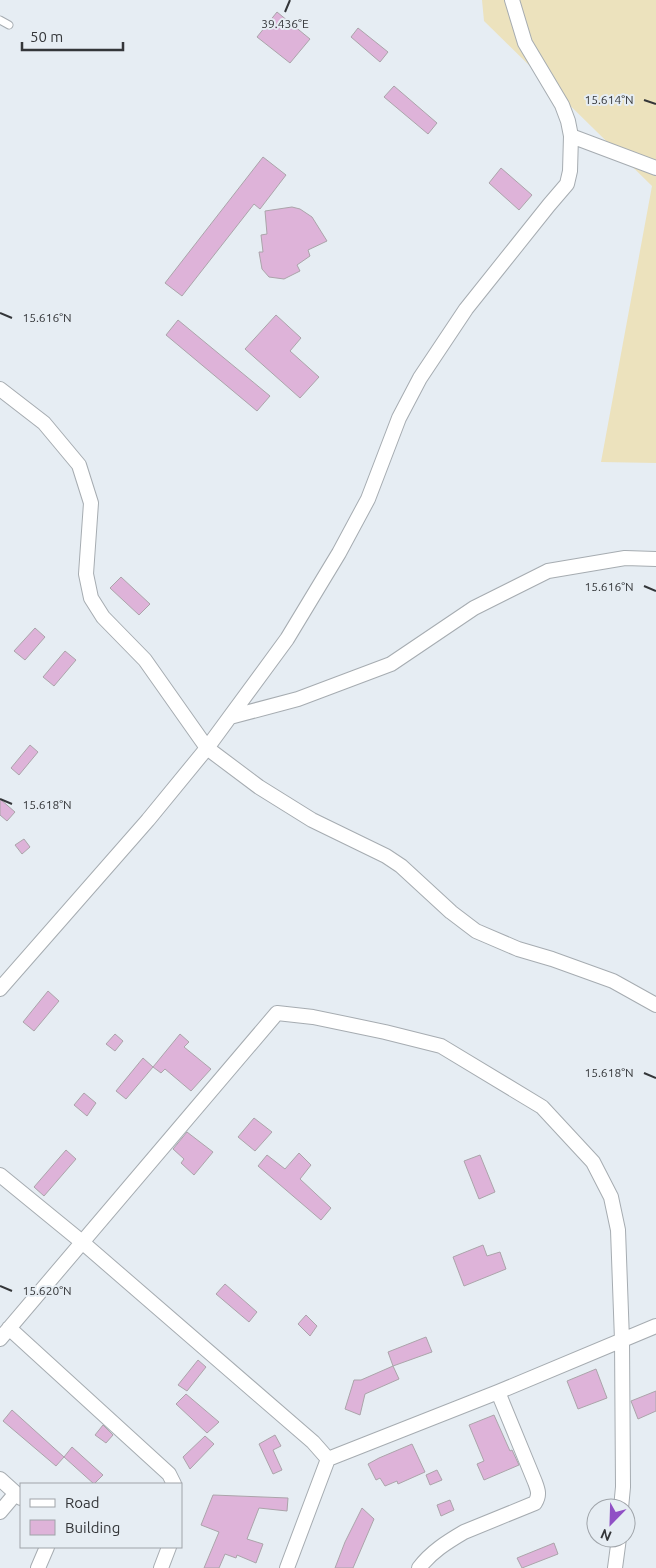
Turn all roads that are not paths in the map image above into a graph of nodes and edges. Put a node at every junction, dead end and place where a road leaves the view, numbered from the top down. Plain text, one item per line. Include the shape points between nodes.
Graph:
1 (512, 0) edge
2 (0, 20) edge
3 (9, 25) dead end
4 (571, 136) junction
5 (656, 168) edge
6 (0, 389) edge
7 (656, 559) edge
8 (230, 717) junction
9 (207, 748) junction
10 (3, 980) edge
11 (656, 1005) edge
12 (0, 1175) edge
13 (82, 1242) junction
14 (656, 1326) edge
15 (4, 1334) edge
16 (622, 1340) junction
17 (498, 1392) junction
18 (328, 1459) junction
19 (0, 1479) edge
20 (174, 1483) edge
21 (19, 1496) edge
22 (622, 1498) edge
23 (0, 1512) edge
24 (47, 1548) edge
25 (169, 1548) edge
26 (618, 1548) edge
27 (38, 1568) edge
28 (161, 1568) edge
29 (288, 1568) edge
30 (419, 1568) edge
31 (615, 1568) edge

1 - 4 street via 525,42 562,105
2 - 3 lane
4 - 5 street
4 - 8 street via 567,184 466,310 420,378 399,418 368,499 339,553 287,639
6 - 9 street via 44,424 79,465 91,503 86,574 91,598 103,617 145,660
7 - 8 street via 625,558 548,571 474,608 391,664 298,699
8 - 9 street
9 - 10 street via 148,820
9 - 11 street via 312,820 401,866 450,912 476,931 613,981
12 - 13 street
13 - 15 street
13 - 16 street via 277,1013 314,1017 441,1046 542,1106 594,1162 610,1197 618,1230
13 - 18 street via 314,1442
14 - 16 street
15 - 20 street via 169,1474
16 - 17 street
16 - 22 street
17 - 18 street
17 - 30 street via 539,1492 538,1498 535,1503 459,1535 436,1549
18 - 29 street
19 - 21 street
21 - 23 street
24 - 27 street
25 - 28 street
26 - 31 street

